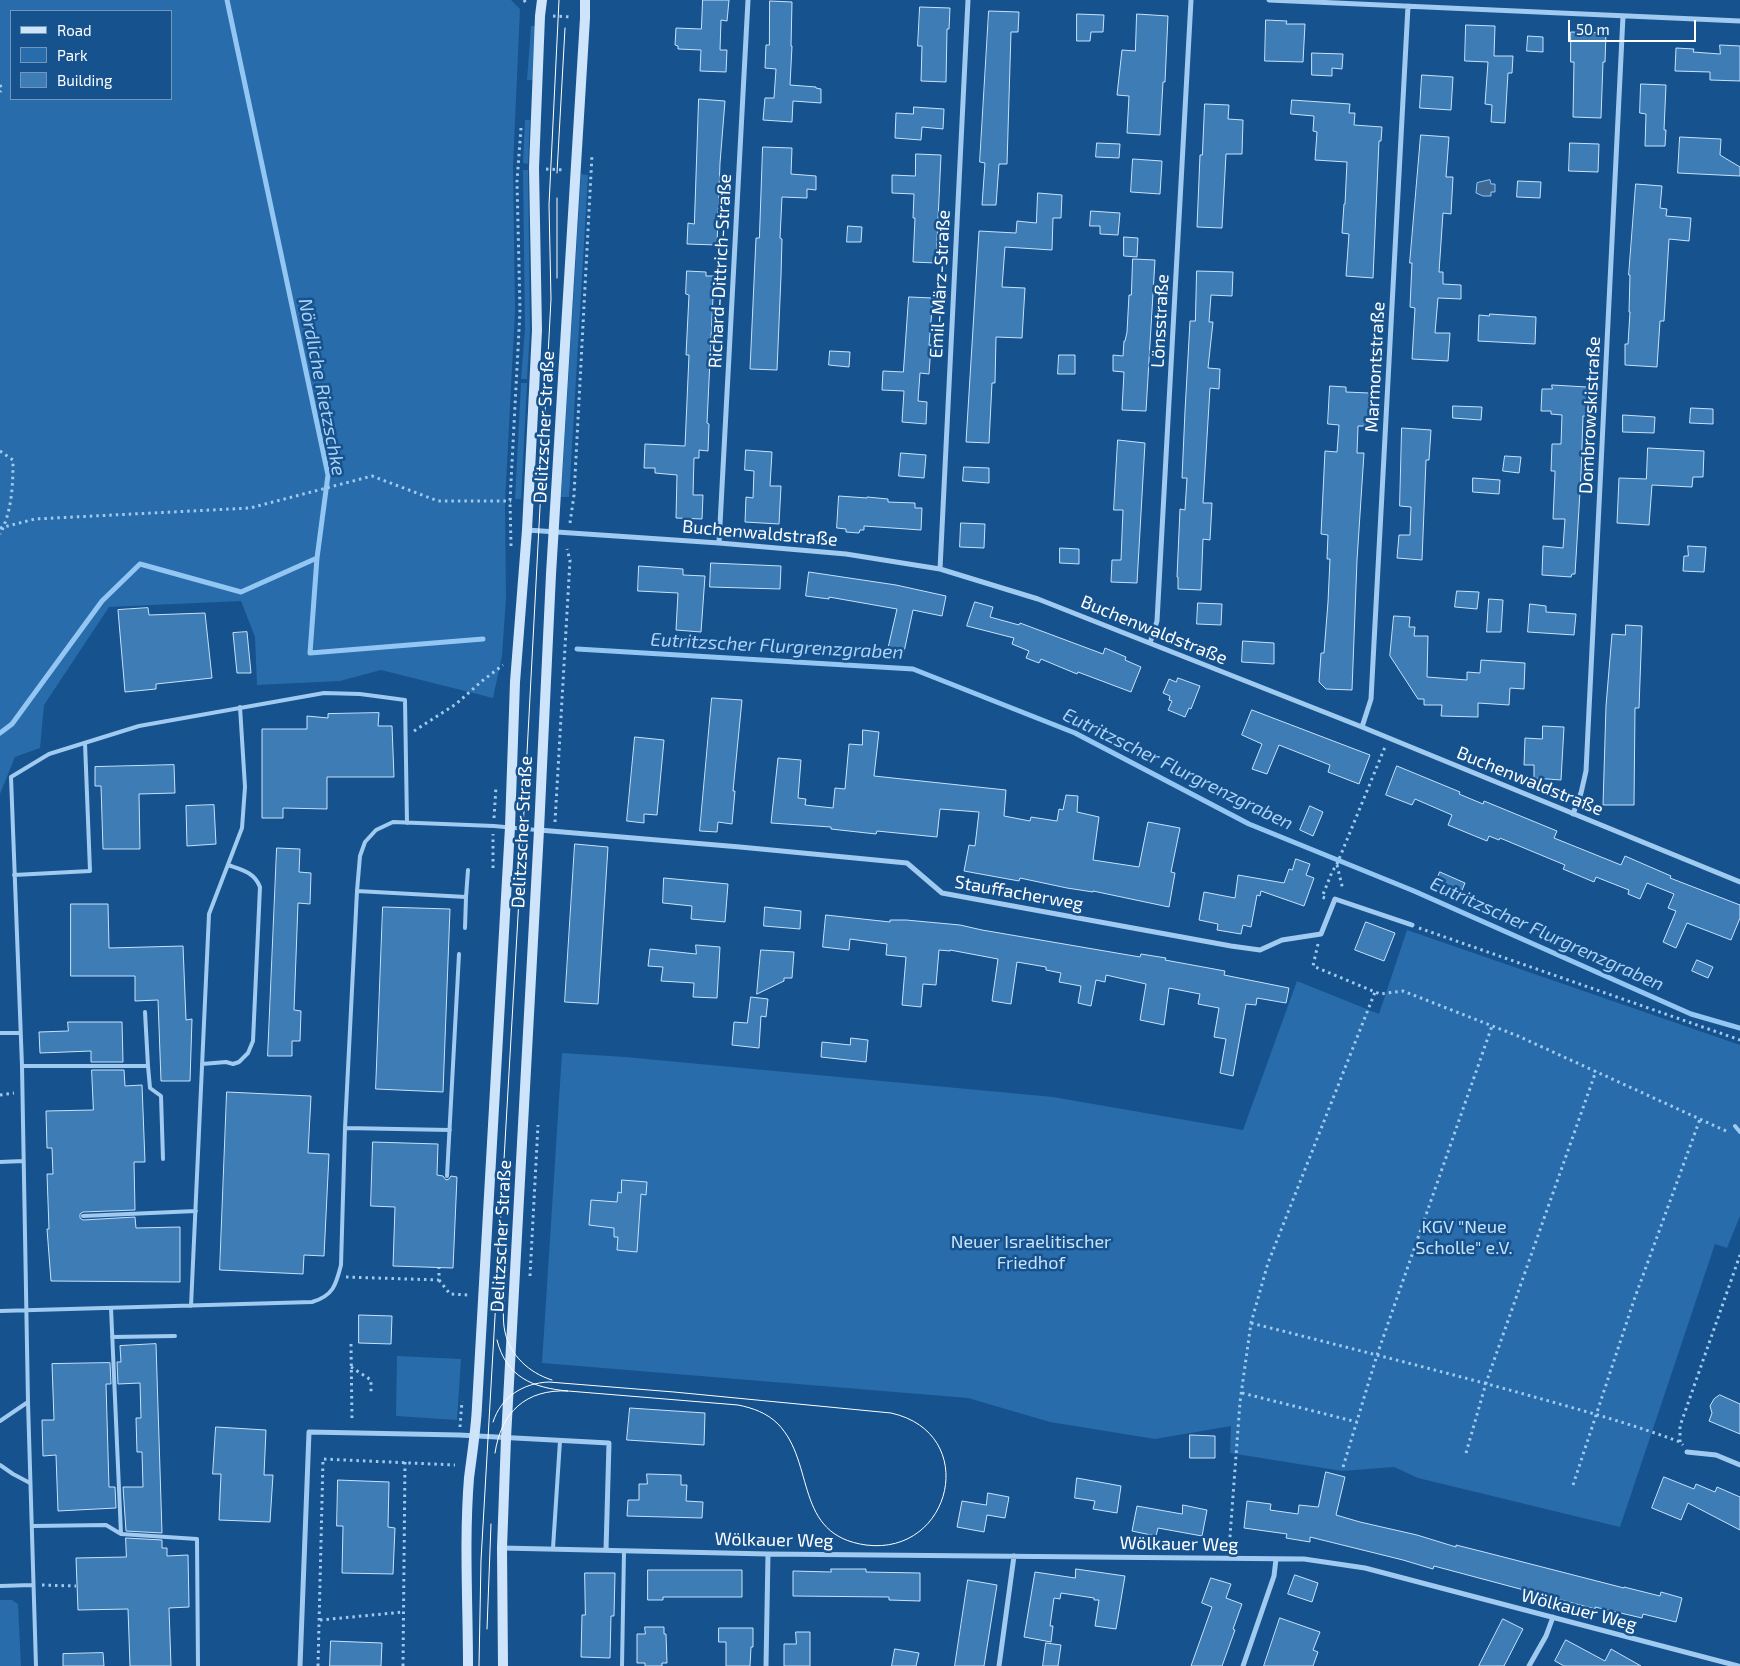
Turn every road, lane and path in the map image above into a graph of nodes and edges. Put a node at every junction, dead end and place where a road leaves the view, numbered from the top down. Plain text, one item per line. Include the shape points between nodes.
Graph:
1 (542, 0) edge
2 (585, 0) edge
3 (748, 0) edge
4 (968, 0) edge
5 (1191, 0) edge
6 (1269, 0) edge
7 (526, 1) edge
8 (1408, 6) junction
9 (540, 16) junction
10 (1623, 16) junction
11 (585, 18) junction
12 (1740, 21) edge
13 (0, 85) edge
14 (0, 92) edge
15 (521, 124) dead end
16 (518, 167) junction
17 (534, 168) junction
18 (576, 171) junction
19 (591, 172) dead end
20 (0, 450) edge
21 (510, 501) junction
22 (2, 528) edge
23 (527, 530) junction
24 (554, 532) junction
25 (0, 534) edge
26 (719, 542) junction
27 (511, 553) dead end
28 (940, 569) junction
29 (1150, 642) junction
30 (507, 670) dead end
31 (240, 707) junction
32 (1362, 727) junction
33 (405, 737) junction
34 (1389, 738) junction
35 (85, 743) junction
36 (497, 778) dead end
37 (1573, 814) junction
38 (407, 823) junction
39 (494, 826) junction
40 (510, 827) junction
41 (539, 830) junction
42 (1337, 864) junction
43 (228, 865) junction
44 (468, 870) dead end
45 (493, 874) dead end
46 (14, 876) junction
47 (1740, 882) edge
48 (358, 891) junction
49 (466, 897) junction
50 (1322, 897) dead end
51 (1345, 902) junction
52 (1412, 926) joint
53 (464, 928) dead end
54 (1321, 934) junction
55 (460, 954) dead end
56 (1375, 992) junction
57 (145, 1012) dead end
58 (1492, 1026) junction
59 (0, 1033) edge
60 (20, 1033) junction
61 (1740, 1040) edge
62 (202, 1064) junction
63 (22, 1066) junction
64 (148, 1066) junction
65 (1596, 1071) junction
66 (1700, 1119) junction
67 (1735, 1126) dead end
68 (345, 1128) junction
69 (450, 1130) junction
70 (1740, 1132) edge
71 (1732, 1134) dead end
72 (163, 1159) dead end
73 (23, 1161) junction
74 (0, 1162) edge
75 (447, 1176) dead end
76 (196, 1211) junction
77 (83, 1216) dead end
78 (1740, 1255) edge
79 (440, 1268) dead end
80 (338, 1277) junction
81 (439, 1280) junction
82 (470, 1287) dead end
83 (469, 1295) junction
84 (469, 1302) dead end
85 (191, 1306) junction
86 (111, 1308) junction
87 (26, 1310) junction
88 (0, 1311) edge
89 (1251, 1322) junction
90 (175, 1336) dead end
91 (112, 1337) junction
92 (350, 1344) dead end
93 (1377, 1355) junction
94 (351, 1367) junction
95 (1486, 1383) junction
96 (371, 1393) dead end
97 (463, 1394) dead end
98 (1242, 1394) junction
99 (28, 1402) junction
100 (1596, 1414) junction
101 (0, 1421) edge
102 (1357, 1422) junction
103 (352, 1433) junction
104 (459, 1435) junction
105 (475, 1436) junction
106 (506, 1438) junction
107 (560, 1441) junction
108 (1680, 1442) junction
109 (1687, 1452) joint
110 (1466, 1453) dead end
111 (457, 1460) dead end
112 (405, 1462) junction
113 (0, 1465) edge
114 (1740, 1465) edge
115 (1343, 1467) dead end
116 (30, 1484) junction
117 (1573, 1485) dead end
118 (32, 1526) junction
119 (121, 1534) junction
120 (502, 1548) junction
121 (553, 1548) junction
122 (606, 1550) junction
123 (624, 1551) junction
124 (768, 1554) junction
125 (1014, 1556) junction
126 (1228, 1558) junction
127 (1276, 1559) junction
128 (32, 1585) junction
129 (0, 1586) edge
130 (76, 1586) dead end
131 (404, 1612) junction
132 (1553, 1617) junction
133 (320, 1620) junction
134 (36, 1666) edge
135 (198, 1666) edge
136 (300, 1666) edge
137 (318, 1666) edge
138 (403, 1666) edge
139 (468, 1666) edge
140 (503, 1666) edge
141 (622, 1666) edge
142 (766, 1666) edge
143 (999, 1666) edge
144 (1243, 1666) edge
145 (1529, 1666) edge
146 (1738, 1666) edge

1 - 9 main road, Delitzscher Straße
2 - 11 main road, Delitzscher Straße
3 - 26 street, Richard-Dittrich-Straße
4 - 28 street, Emil-März-Straße
5 - 29 street, Lönsstraße via 1157,621
6 - 8 street
7 - 9 path via 528,15
8 - 10 street
8 - 32 street, Marmontstraße via 1371,699
9 - 11 path
9 - 17 main road, Delitzscher Straße
10 - 12 street
10 - 37 street, Dombrowskistraße via 1586,771
11 - 18 main road, Delitzscher Straße
13 - 14 path
15 - 16 path
16 - 17 path
16 - 21 path via 520,311
17 - 18 path
17 - 23 main road, Delitzscher Straße via 537,330
18 - 19 path
18 - 24 main road, Delitzscher Straße
20 - 22 path via 13,460 12,494
21 - 22 path via 438,501 372,476 250,508 34,519
21 - 27 path
22 - 25 path
23 - 24 street, Buchenwaldstraße
23 - 40 main road, Delitzscher Straße via 515,682
24 - 26 street, Buchenwaldstraße
24 - 41 main road, Delitzscher Straße
26 - 28 street, Buchenwaldstraße via 846,554
28 - 29 street, Buchenwaldstraße via 1038,599
29 - 32 street, Buchenwaldstraße
30 - 33 path via 508,661 456,704
31 - 33 lane via 324,693 405,700
31 - 35 lane via 139,726
31 - 43 lane via 245,786 242,828
32 - 34 street, Buchenwaldstraße
33 - 38 lane
34 - 37 street, Buchenwaldstraße
34 - 42 path
35 - 46 lane via 49,754 10,777
35 - 46 lane via 90,871
36 - 39 path
37 - 47 street, Buchenwaldstraße
38 - 39 lane
38 - 48 lane via 393,822 376,830 366,842 360,856
39 - 40 lane
39 - 45 path
40 - 41 lane
40 - 105 main road, Delitzscher Straße
41 - 54 street, Stauffacherweg via 907,863 942,893 1251,949 1260,950 1282,940
41 - 106 main road, Delitzscher Straße
42 - 50 path
42 - 51 path
43 - 62 lane via 209,914
43 - 62 lane via 256,878 260,887 253,1041 239,1062
44 - 49 lane
46 - 60 lane
48 - 49 lane
48 - 68 lane
49 - 53 lane
51 - 52 street
51 - 54 street via 1333,901
52 - 61 path
54 - 56 path via 1313,966
55 - 69 lane
56 - 58 path via 1403,992
56 - 89 path via 1268,1263
57 - 64 lane
58 - 65 path
58 - 93 path
59 - 60 lane
60 - 63 lane
62 - 76 lane
63 - 64 lane
63 - 73 lane
64 - 72 lane via 150,1088 161,1096
65 - 66 path
65 - 95 path
66 - 71 path
66 - 100 path
67 - 70 lane
68 - 69 lane
68 - 80 lane
69 - 75 lane
73 - 74 lane
73 - 87 lane
76 - 77 lane
76 - 85 lane
78 - 108 path via 1680,1426
79 - 81 path
80 - 81 path
80 - 85 lane via 331,1292 312,1302
81 - 83 path via 450,1294
82 - 83 path
83 - 84 path
85 - 86 lane
86 - 87 lane
86 - 91 lane
87 - 88 lane
87 - 99 lane
89 - 93 path
89 - 98 path
90 - 91 lane
91 - 119 lane
92 - 94 path
93 - 95 path
93 - 102 path
94 - 96 path via 371,1380
94 - 103 path
95 - 100 path
95 - 110 path
97 - 104 path
98 - 102 path
98 - 126 path
99 - 101 lane
99 - 116 lane
100 - 108 path
100 - 117 path
102 - 115 path
103 - 104 street
103 - 136 street via 309,1432
104 - 105 street
105 - 106 street
105 - 139 main road, Delitzscher Straße via 469,1477 467,1536
106 - 107 street
106 - 120 main road, Delitzscher Straße
107 - 121 lane
107 - 122 street via 609,1443
108 - 109 path
109 - 114 street via 1716,1455
111 - 112 path via 455,1465
112 - 131 path
112 - 133 path via 323,1459
113 - 116 lane
116 - 118 lane
118 - 119 lane via 106,1525
118 - 128 lane
119 - 135 lane via 197,1539
120 - 121 street, Wölkauer Weg
120 - 140 main road, Delitzscher Straße
121 - 122 street, Wölkauer Weg
122 - 123 street, Wölkauer Weg
123 - 124 street, Wölkauer Weg
123 - 141 lane
124 - 125 street, Wölkauer Weg
124 - 142 street
125 - 126 street, Wölkauer Weg
125 - 143 street
126 - 127 street, Wölkauer Weg
127 - 132 street, Wölkauer Weg via 1304,1559 1365,1568
127 - 144 street via 1274,1576
128 - 129 lane
128 - 130 path
128 - 134 lane
131 - 133 path
131 - 138 path
132 - 145 street
132 - 146 street, Wölkauer Weg
133 - 137 path

